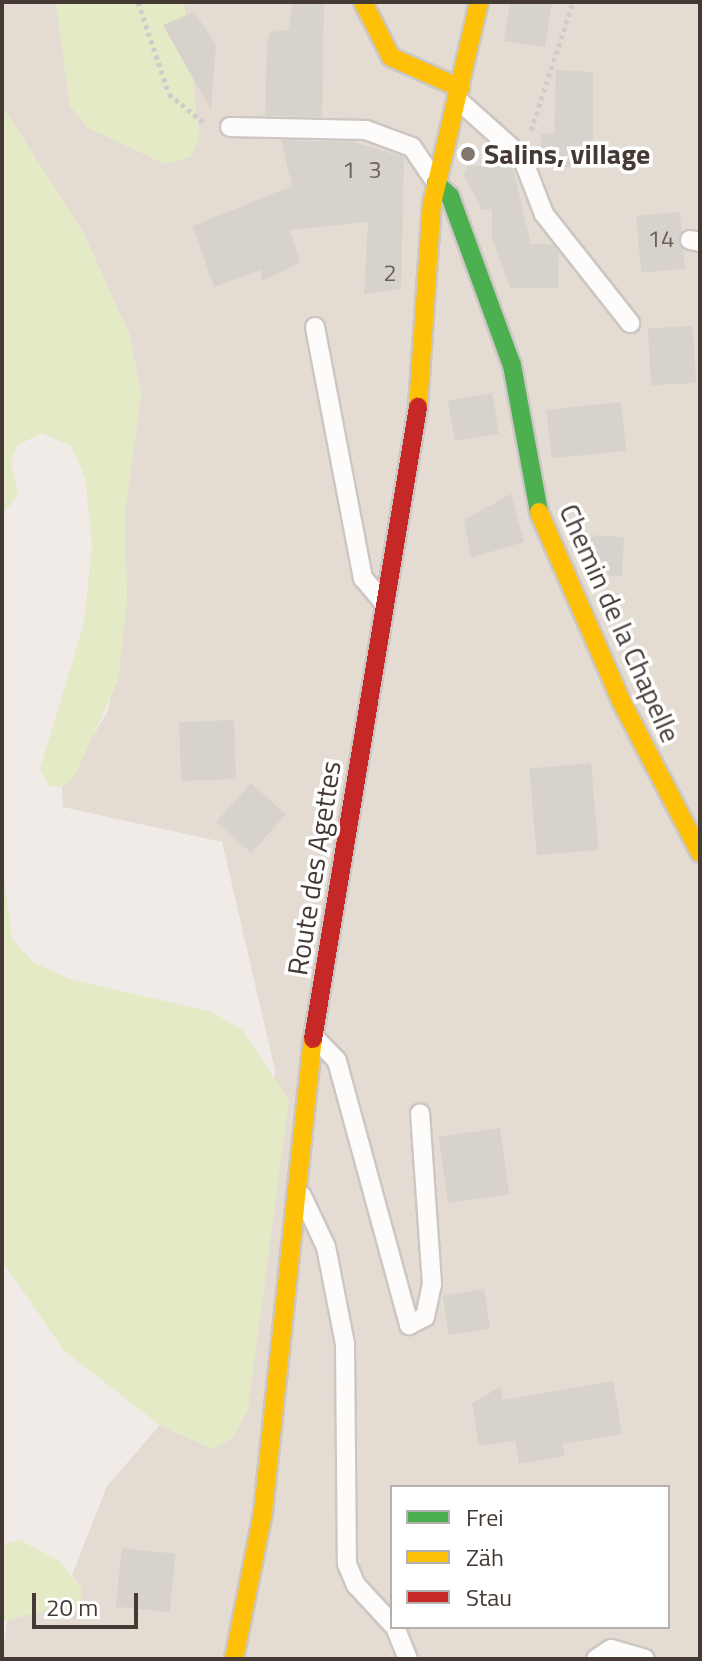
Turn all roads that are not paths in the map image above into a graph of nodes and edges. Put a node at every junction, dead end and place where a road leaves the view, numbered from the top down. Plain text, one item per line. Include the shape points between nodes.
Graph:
1 (363, 2) edge
2 (479, 2) edge
3 (459, 94) junction
4 (230, 127) road end
5 (436, 183) junction
6 (630, 323) dead end
7 (315, 327) dead end
8 (386, 603) junction
9 (700, 853) edge
10 (313, 1038) junction
11 (420, 1113) dead end
12 (292, 1180) junction
13 (390, 1622) edge
14 (395, 1629) edge
15 (234, 1659) edge
16 (408, 1659) edge
17 (596, 1659) edge
18 (645, 1659) edge

1 - 3 street via 391,57
2 - 3 street, Route des Agettes
3 - 5 street, Route des Agettes
3 - 6 lane via 522,157 544,214
4 - 5 lane via 366,130 394,137 412,147
5 - 8 street, Route des Agettes via 424,368
5 - 9 street, Chemin de la Chapelle via 450,196 512,365 540,515 628,714
7 - 8 lane via 363,578 371,595
8 - 10 street, Route des Agettes
10 - 11 lane via 337,1061 409,1325 425,1317 432,1284
10 - 12 street, Route des Agettes
12 - 13 lane via 326,1247 345,1344 347,1564 356,1585
12 - 15 street, Route des Agettes via 263,1512
14 - 16 lane
17 - 18 lane via 611,1649

